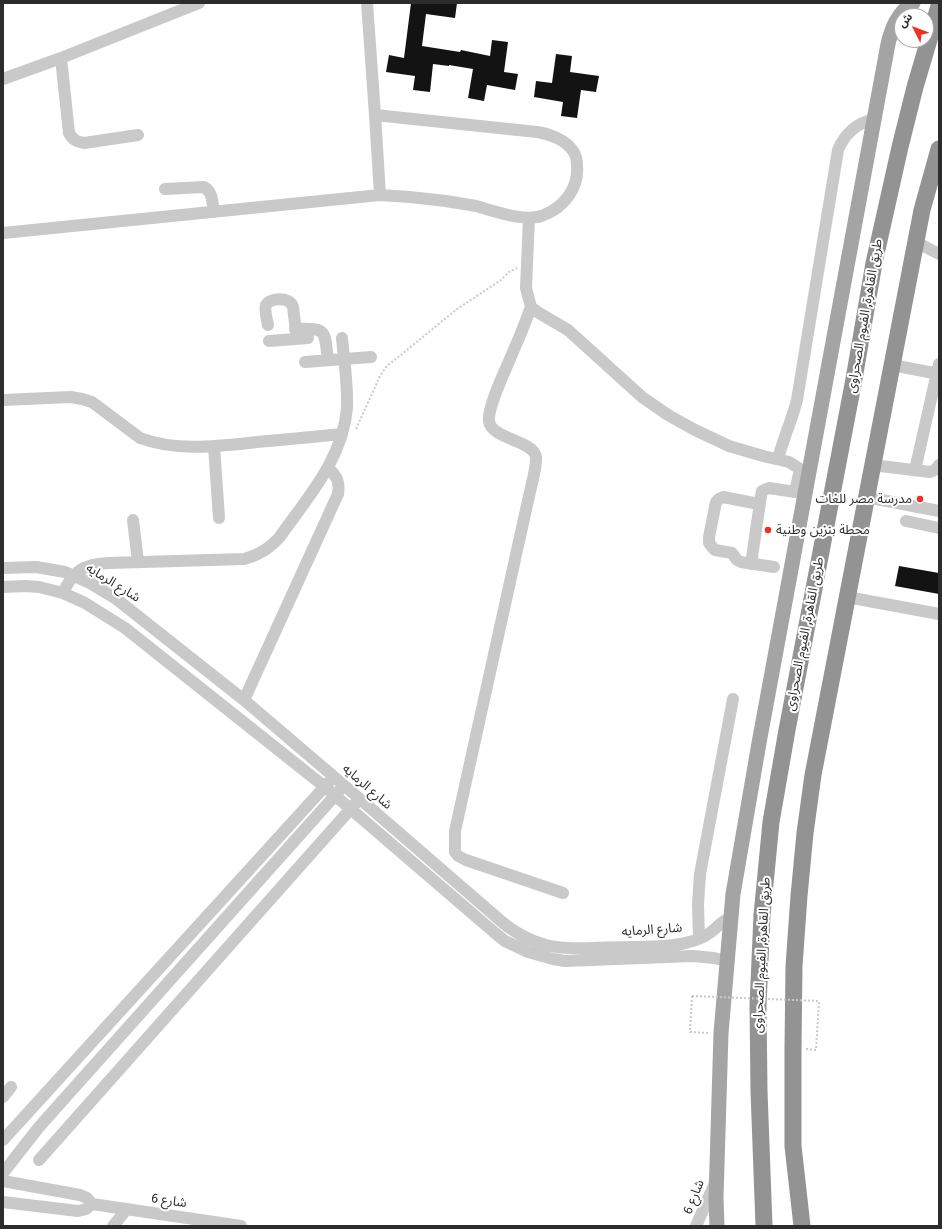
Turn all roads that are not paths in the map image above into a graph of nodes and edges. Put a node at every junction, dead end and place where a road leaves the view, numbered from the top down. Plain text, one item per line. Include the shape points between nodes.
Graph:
1 (199, 3) edge
2 (366, 3) edge
3 (913, 3) edge
4 (939, 6) edge
5 (61, 58) junction
6 (3, 79) edge
7 (375, 115) junction
8 (874, 119) junction
9 (138, 135) dead end
10 (939, 149) edge
11 (165, 189) dead end
12 (380, 195) junction
13 (214, 212) junction
14 (529, 218) junction
15 (3, 233) edge
16 (916, 242) junction
17 (939, 254) edge
18 (531, 307) junction
19 (268, 324) dead end
20 (300, 335) junction
21 (342, 338) dead end
22 (270, 341) dead end
23 (370, 357) dead end
24 (344, 359) junction
25 (328, 360) junction
26 (305, 362) dead end
27 (892, 365) junction
28 (938, 371) edge
29 (3, 400) edge
30 (342, 434) junction
31 (214, 446) junction
32 (778, 459) junction
33 (872, 465) junction
34 (939, 465) edge
35 (328, 468) junction
36 (915, 470) junction
37 (805, 471) junction
38 (866, 497) junction
39 (759, 504) junction
40 (939, 511) edge
41 (219, 518) dead end
42 (133, 520) dead end
43 (906, 521) dead end
44 (939, 528) edge
45 (138, 562) junction
46 (750, 564) junction
47 (774, 567) dead end
48 (3, 568) edge
49 (74, 576) junction
50 (3, 587) edge
51 (63, 593) junction
52 (847, 597) junction
53 (939, 614) edge
54 (733, 699) dead end
55 (244, 700) junction
56 (334, 777) junction
57 (344, 786) junction
58 (325, 787) junction
59 (335, 796) junction
60 (360, 799) junction
61 (350, 809) junction
62 (563, 893) dead end
63 (731, 918) junction
64 (699, 939) junction
65 (726, 961) junction
66 (11, 1086) dead end
67 (3, 1097) edge
68 (26, 1115) junction
69 (39, 1128) junction
70 (3, 1140) edge
71 (55, 1142) junction
72 (39, 1160) dead end
73 (3, 1173) edge
74 (717, 1178) junction
75 (3, 1181) edge
76 (3, 1202) edge
77 (92, 1204) junction
78 (126, 1209) junction
79 (113, 1226) edge
80 (241, 1226) edge
81 (696, 1226) edge
82 (717, 1226) edge
83 (764, 1226) edge
84 (802, 1226) edge

1 - 5 street
2 - 7 street
3 - 8 main road via 893,26
4 - 83 highway, طريق القاهرة, الفيوم الصحراوى via 900,148 874,263 772,814 762,915 758,1005 758,1091
5 - 6 street
5 - 9 street via 69,134 73,139 84,143
7 - 12 street
7 - 14 street via 537,132 564,142 577,161 578,174 571,194 553,211
8 - 32 street via 860,123 849,132 838,150 797,400
8 - 37 main road
10 - 16 highway
11 - 13 street via 204,187 211,193
12 - 13 street
12 - 14 street via 446,201
13 - 15 street
14 - 18 street via 526,288
16 - 17 street
16 - 27 highway
18 - 32 street via 568,330 642,397 668,415 729,446
18 - 62 street via 497,389 489,422 494,431 529,448 536,458 535,465 454,844 458,856 466,860
19 - 20 street via 265,309 267,304 286,299 292,304
20 - 22 street
20 - 25 street via 314,328 322,332
21 - 24 street
23 - 24 street
24 - 25 street
24 - 30 street via 347,409
25 - 26 street
27 - 28 street
27 - 33 highway
28 - 36 street
29 - 31 street via 71,397 82,399 92,402 134,434 149,442 170,446
30 - 31 street
30 - 35 street
31 - 41 street
32 - 37 street
33 - 36 street
33 - 38 highway
34 - 36 street via 930,472
35 - 45 street via 279,538 260,554 244,559
35 - 55 street via 337,478 338,494
37 - 39 street via 795,492 767,488 762,491
37 - 63 main road
38 - 40 street
38 - 52 highway
39 - 46 street
39 - 46 street via 719,499 716,502 709,537 709,543 713,548 731,552 739,561
42 - 45 street
43 - 44 street
45 - 49 street via 88,565
46 - 47 street
48 - 49 street, شارع الرمايه via 46,568
49 - 51 street
49 - 55 street, شارع الرمايه via 127,606
50 - 51 street, شارع الرمايه via 32,586
51 - 58 street, شارع الرمايه via 99,611 137,637
52 - 53 street
52 - 84 highway via 813,775 798,896 794,966 793,1146
54 - 64 street via 700,874
55 - 56 street, شارع الرمايه
56 - 57 street, شارع الرمايه
56 - 58 street
57 - 59 street
57 - 60 street, شارع الرمايه
58 - 59 street, شارع الرمايه
58 - 68 street
59 - 61 street, شارع الرمايه
59 - 69 street
60 - 61 street
60 - 64 street, شارع الرمايه via 504,925 530,940 570,948 670,945
61 - 65 street, شارع الرمايه via 495,933 528,952 565,961 693,956
61 - 71 street
63 - 64 street, شارع الرمايه via 724,920
63 - 65 main road
65 - 74 main road via 721,1033
66 - 67 street
68 - 69 street
68 - 70 street
69 - 71 street
69 - 73 street
71 - 72 street
74 - 81 street, شارع 6
74 - 82 main road
75 - 77 street, شارع 6 via 80,1195
76 - 77 street, شارع 6 via 78,1211 86,1210
77 - 78 street, شارع 6
78 - 79 street
78 - 80 street, شارع 6

